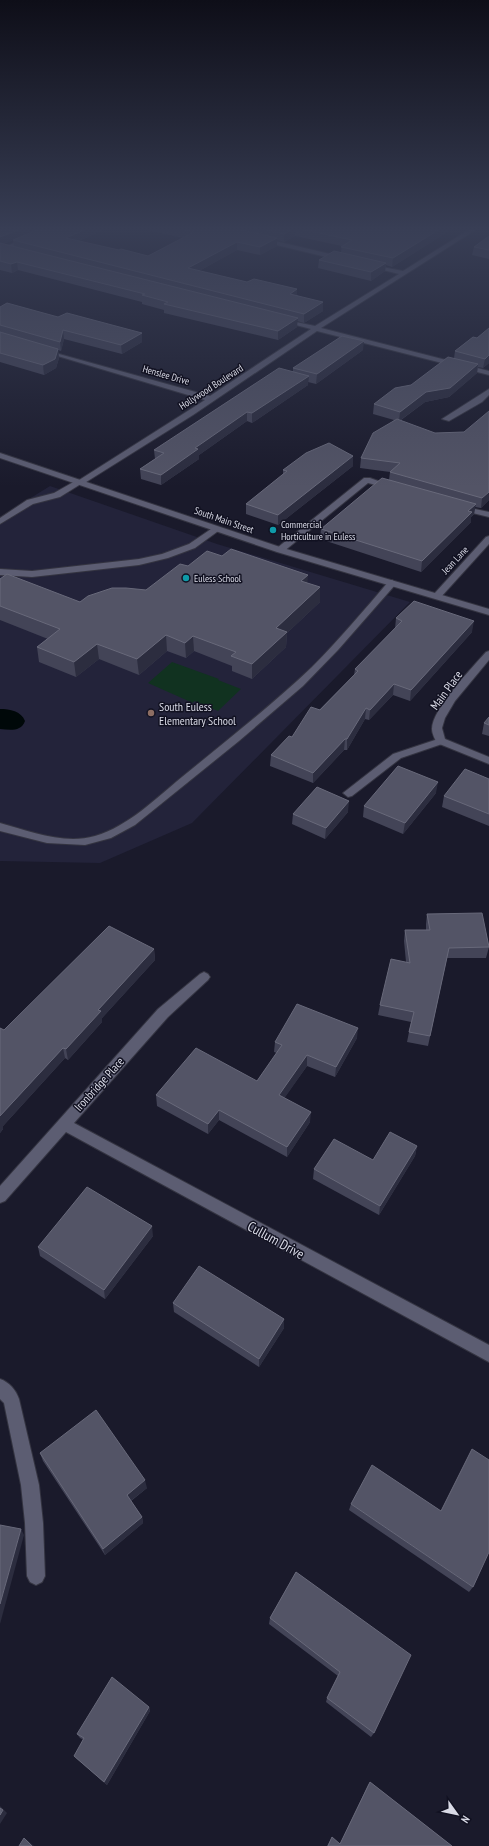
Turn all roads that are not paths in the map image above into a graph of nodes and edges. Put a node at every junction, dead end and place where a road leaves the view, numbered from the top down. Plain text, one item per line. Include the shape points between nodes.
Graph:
1 (338, 315) edge
2 (279, 319) edge
3 (317, 328) junction
4 (38, 348) edge
5 (489, 373) edge
6 (489, 391) edge
7 (211, 399) junction
8 (479, 400) junction
9 (489, 402) edge
10 (446, 419) dead end
11 (0, 455) edge
12 (80, 482) junction
13 (398, 489) edge
14 (451, 504) edge
15 (489, 515) edge
16 (0, 522) edge
17 (217, 529) junction
18 (489, 539) edge
19 (280, 550) junction
20 (0, 572) edge
21 (392, 583) junction
22 (437, 596) junction
23 (489, 612) edge
24 (489, 654) edge
25 (441, 741) junction
26 (489, 761) edge
27 (348, 793) dead end
28 (0, 827) edge
29 (204, 977) dead end
30 (64, 1124) junction
31 (0, 1196) edge
32 (489, 1354) edge
33 (0, 1387) edge
34 (36, 1576) dead end

1 - 3 street, Hollywood Boulevard
2 - 3 street
3 - 5 street
3 - 7 street, Hollywood Boulevard
4 - 7 street, Henslee Drive
6 - 8 street
7 - 12 street, Hollywood Boulevard
8 - 9 street
8 - 10 street
11 - 12 street, South Main Street
12 - 16 street, Hollywood Boulevard via 57,495 30,502
12 - 17 street, South Main Street
13 - 19 street via 367,480
14 - 15 street
17 - 19 street, South Main Street
17 - 20 street via 192,546 139,562 32,574
18 - 22 street, Jean Lane
19 - 21 street, South Main Street
21 - 22 street, South Main Street
21 - 28 street via 315,668 239,736 126,825 96,840 84,841 36,838
22 - 23 street, South Main Street
24 - 25 street, Main Place via 444,710 437,726 437,735
25 - 26 street
25 - 27 street via 397,756
29 - 30 street, Ironbridge Place via 163,1013
30 - 31 street, Ironbridge Place
30 - 32 street, Cullum Drive
33 - 34 street via 11,1399 30,1484

